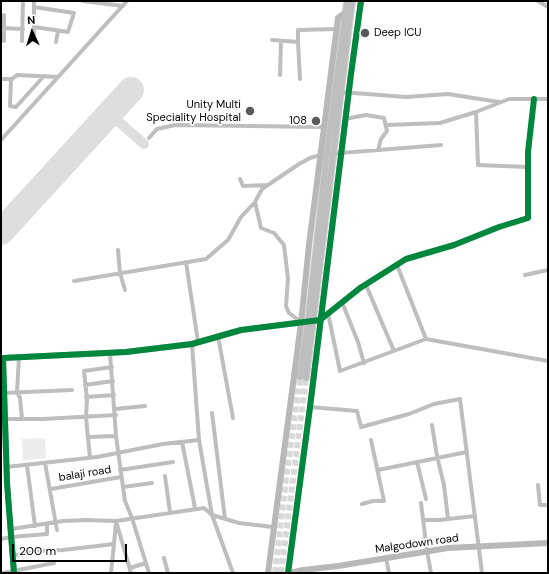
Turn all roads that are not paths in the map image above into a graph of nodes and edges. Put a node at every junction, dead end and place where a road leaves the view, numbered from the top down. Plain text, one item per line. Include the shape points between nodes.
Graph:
1 (23, 1) edge
2 (34, 1) edge
3 (83, 1) edge
4 (127, 1) edge
5 (347, 1) edge
6 (352, 1) edge
7 (361, 1) edge
8 (540, 1) edge
9 (123, 6) junction
10 (34, 7) junction
11 (548, 7) edge
12 (346, 12) junction
13 (4, 15) dead end
14 (34, 27) junction
15 (2, 28) edge
16 (22, 29) junction
17 (337, 29) junction
18 (58, 31) junction
19 (34, 40) dead end
20 (272, 40) dead end
21 (4, 41) dead end
22 (22, 41) dead end
23 (281, 41) junction
24 (56, 42) dead end
25 (298, 42) junction
26 (44, 76) junction
27 (280, 76) dead end
28 (58, 77) junction
29 (1, 79) edge
30 (11, 79) junction
31 (300, 79) dead end
32 (341, 92) junction
33 (523, 92) dead end
34 (348, 93) junction
35 (524, 99) junction
36 (534, 99) junction
37 (548, 99) edge
38 (327, 101) junction
39 (334, 101) junction
40 (499, 102) junction
41 (476, 112) junction
42 (345, 119) junction
43 (386, 125) junction
44 (324, 127) junction
45 (149, 138) dead end
46 (1, 140) edge
47 (441, 145) dead end
48 (378, 150) junction
49 (341, 152) junction
50 (334, 154) junction
51 (324, 155) junction
52 (528, 167) junction
53 (240, 179) dead end
54 (268, 185) junction
55 (255, 202) junction
56 (118, 250) dead end
57 (186, 262) junction
58 (397, 265) junction
59 (548, 270) edge
60 (120, 273) junction
61 (525, 275) dead end
62 (74, 281) dead end
63 (363, 286) junction
64 (125, 290) dead end
65 (342, 302) junction
66 (328, 313) junction
67 (320, 320) junction
68 (307, 322) junction
69 (218, 336) junction
70 (426, 339) junction
71 (195, 343) junction
72 (394, 351) junction
73 (110, 353) junction
74 (19, 357) junction
75 (548, 361) edge
76 (364, 363) junction
77 (112, 367) junction
78 (304, 370) junction
79 (300, 377) junction
80 (314, 377) junction
81 (113, 381) junction
82 (85, 385) junction
83 (72, 390) dead end
84 (17, 392) junction
85 (4, 393) junction
86 (114, 395) junction
87 (86, 397) junction
88 (145, 406) dead end
89 (310, 407) junction
90 (115, 410) junction
91 (212, 413) dead end
92 (116, 415) junction
93 (86, 417) junction
94 (233, 418) dead end
95 (5, 419) junction
96 (22, 419) junction
97 (432, 425) dead end
98 (116, 436) junction
99 (88, 437) junction
100 (200, 440) junction
101 (371, 440) dead end
102 (182, 442) junction
103 (3, 444) edge
104 (467, 452) junction
105 (118, 453) junction
106 (90, 458) junction
107 (438, 458) junction
108 (173, 462) dead end
109 (417, 462) junction
110 (45, 463) junction
111 (27, 465) junction
112 (6, 467) junction
113 (120, 470) junction
114 (378, 470) junction
115 (165, 476) dead end
116 (121, 478) junction
117 (4, 480) edge
118 (152, 483) dead end
119 (538, 485) dead end
120 (123, 487) junction
121 (51, 489) junction
122 (426, 499) dead end
123 (422, 503) dead end
124 (362, 504) dead end
125 (548, 505) edge
126 (195, 508) junction
127 (170, 512) junction
128 (212, 515) junction
129 (475, 516) junction
130 (132, 518) junction
131 (225, 519) junction
132 (448, 519) junction
133 (424, 520) junction
134 (116, 521) junction
135 (55, 522) junction
136 (47, 524) junction
137 (35, 526) junction
138 (273, 527) junction
139 (10, 529) junction
140 (57, 530) dead end
141 (11, 537) junction
142 (1, 539) edge
143 (548, 543) edge
144 (114, 544) junction
145 (479, 546) junction
146 (427, 551) junction
147 (13, 556) junction
148 (164, 558) dead end
149 (386, 558) junction
150 (146, 563) junction
151 (54, 564) dead end
152 (130, 571) edge
153 (14, 572) edge
154 (3, 573) edge
155 (111, 573) edge
156 (149, 573) edge
157 (168, 573) edge
158 (233, 573) edge
159 (268, 573) edge
160 (289, 573) edge
161 (389, 573) edge
162 (431, 573) edge
163 (482, 573) edge

1 - 16 street
2 - 10 street
3 - 9 street
4 - 9 street
5 - 12 main road
6 - 32 main road
7 - 34 street
8 - 11 street
9 - 28 street
10 - 14 street
10 - 18 street via 74,13 68,32
12 - 17 street via 338,18
12 - 39 main road
13 - 15 street
14 - 18 street
14 - 19 street
15 - 16 street
15 - 21 street
16 - 22 street
17 - 25 street via 298,30
17 - 38 street
18 - 24 street
20 - 23 street
23 - 25 street
23 - 27 street
25 - 31 street
26 - 28 street
26 - 30 street via 16,75
26 - 30 street via 16,106 10,106
28 - 46 street
29 - 30 street
32 - 34 street
32 - 50 main road
33 - 35 street
34 - 40 street via 406,96 448,94
34 - 42 street
35 - 36 street
35 - 40 street
36 - 37 street
36 - 52 street
38 - 39 street
38 - 44 street
39 - 51 main road
40 - 41 street
41 - 43 street via 440,123
41 - 52 street via 478,165
42 - 43 street via 366,115 384,118
42 - 49 street
43 - 48 street via 387,131 380,139
44 - 45 street via 175,125 158,129
44 - 51 street
47 - 48 street
48 - 49 street
49 - 50 street
49 - 67 street
50 - 51 street
50 - 68 main road
51 - 54 street via 310,158
51 - 68 main road
52 - 58 street via 528,218 499,226 454,245 406,259
53 - 54 street via 243,186
54 - 55 street via 262,189
55 - 57 street via 241,217 228,240 206,259
55 - 68 street via 261,228 274,233 284,245 288,279 286,306 289,313
56 - 60 street
57 - 60 street
57 - 71 street
58 - 63 street
58 - 70 street
59 - 61 street
60 - 62 street
60 - 64 street
63 - 65 street
63 - 72 street
65 - 66 street
65 - 76 street
66 - 67 street
66 - 76 street via 340,371
67 - 68 street
67 - 80 street
68 - 69 street via 241,330
68 - 78 main road
68 - 79 street
69 - 71 street
69 - 94 street
70 - 72 street
70 - 75 street
71 - 73 street
71 - 100 street via 193,375
72 - 76 street
73 - 74 street
73 - 77 street
74 - 84 street
74 - 85 street via 3,358
77 - 81 street
77 - 82 street via 84,371
78 - 79 main road
78 - 79 street
78 - 80 street
79 - 138 street
80 - 89 street
81 - 82 street
81 - 86 street
82 - 87 street
83 - 84 street
84 - 85 street
84 - 96 street
85 - 95 street
86 - 87 street
86 - 90 street
87 - 93 street
88 - 90 street
89 - 104 street via 357,411 361,428 434,404 460,399
89 - 160 street
90 - 92 street
91 - 131 street
92 - 93 street
92 - 98 street
93 - 96 street
93 - 99 street
95 - 96 street
95 - 103 street
97 - 107 street
98 - 99 street
98 - 105 street
99 - 106 street
100 - 102 street
100 - 128 street
101 - 114 street
102 - 105 street
102 - 126 street
103 - 112 street
104 - 107 street
104 - 129 street
105 - 106 street
105 - 113 street
106 - 110 street
107 - 109 street
107 - 132 street
108 - 113 street
109 - 114 street
109 - 122 street
110 - 111 street
110 - 121 street
111 - 112 street
111 - 137 street
112 - 117 street
113 - 116 street
114 - 124 street via 384,501
115 - 127 street
116 - 120 street
116 - 121 street, balaji road
117 - 139 street
118 - 120 street
119 - 125 street via 540,505
120 - 130 street
121 - 135 street
123 - 133 street
126 - 127 street
126 - 128 street via 204,508
127 - 130 street
128 - 131 street
128 - 158 street
129 - 132 street
129 - 145 street
130 - 134 street
130 - 150 street
131 - 138 street
132 - 133 street
133 - 146 street
134 - 135 street
134 - 144 street
134 - 152 street
135 - 136 street
135 - 140 street
136 - 137 street
136 - 141 street via 47,534
137 - 139 street
138 - 159 street
139 - 141 street
141 - 142 street
141 - 147 street
143 - 145 street, Malgodown road
144 - 147 street via 38,551
144 - 155 street
145 - 146 street, Malgodown road
145 - 163 street
146 - 149 street, Malgodown road
146 - 162 street
147 - 153 street
148 - 157 street
149 - 160 street, Malgodown road
149 - 161 street
150 - 152 street
150 - 156 street
151 - 153 street
153 - 154 street

